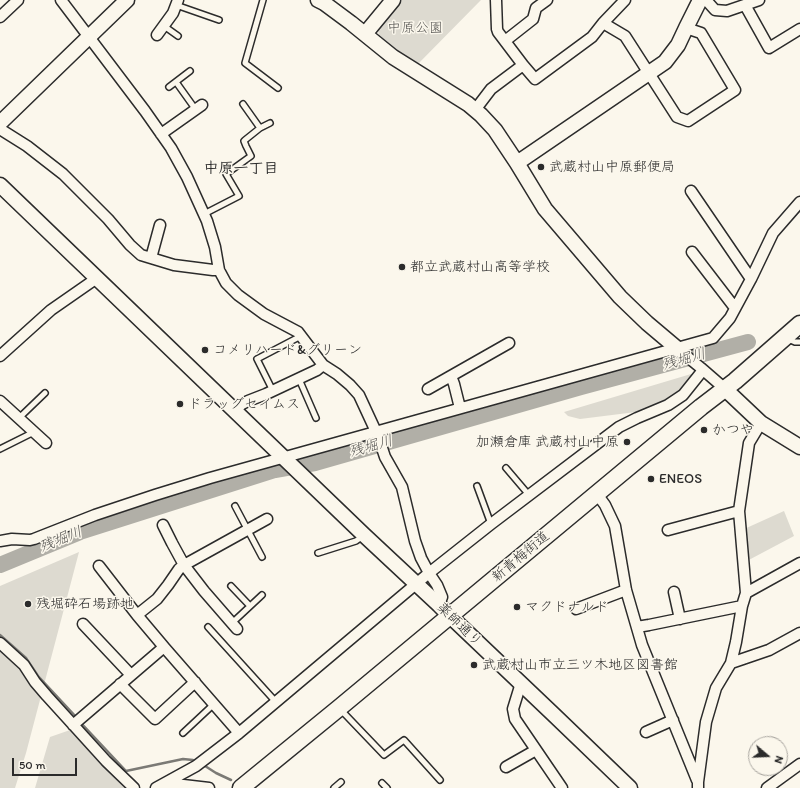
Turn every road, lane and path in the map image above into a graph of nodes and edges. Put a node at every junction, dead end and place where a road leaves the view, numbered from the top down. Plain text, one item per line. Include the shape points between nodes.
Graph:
1 (18, 0) edge
2 (61, 0) edge
3 (127, 0) edge
4 (263, 0) edge
5 (318, 0) edge
6 (393, 0) edge
7 (496, 0) edge
8 (547, 0) edge
9 (625, 0) edge
10 (700, 0) edge
11 (706, 0) edge
12 (759, 0) edge
13 (177, 2) edge
14 (746, 5) junction
15 (0, 17) edge
16 (220, 20) dead end
17 (603, 23) junction
18 (164, 26) junction
19 (686, 28) junction
20 (800, 29) edge
21 (365, 34) junction
22 (157, 35) dead end
23 (178, 36) dead end
24 (89, 37) junction
25 (505, 41) junction
26 (523, 64) junction
27 (190, 71) dead end
28 (649, 73) junction
29 (176, 82) junction
30 (169, 88) dead end
31 (278, 88) dead end
32 (243, 104) dead end
33 (199, 107) joint
34 (475, 110) junction
35 (0, 123) edge
36 (270, 123) dead end
37 (260, 128) junction
38 (0, 129) edge
39 (161, 134) junction
40 (517, 163) junction
41 (0, 185) edge
42 (691, 191) dead end
43 (800, 202) edge
44 (204, 214) junction
45 (160, 225) dead end
46 (692, 252) dead end
47 (151, 258) junction
48 (219, 270) junction
49 (97, 278) junction
50 (751, 279) junction
51 (735, 308) junction
52 (800, 324) edge
53 (301, 336) junction
54 (784, 338) junction
55 (800, 342) edge
56 (509, 343) dead end
57 (678, 350) junction
58 (0, 356) edge
59 (323, 365) junction
60 (702, 369) junction
61 (451, 376) junction
62 (298, 379) junction
63 (724, 388) junction
64 (428, 389) dead end
65 (273, 391) junction
66 (45, 393) dead end
67 (0, 401) edge
68 (460, 408) junction
69 (235, 410) junction
70 (19, 418) junction
71 (316, 418) dead end
72 (761, 423) junction
73 (34, 432) junction
74 (377, 434) junction
75 (46, 443) dead end
76 (800, 448) edge
77 (0, 449) edge
78 (285, 459) junction
79 (506, 468) dead end
80 (477, 486) dead end
81 (598, 494) junction
82 (529, 495) junction
83 (235, 506) dead end
84 (739, 511) junction
85 (266, 519) dead end
86 (163, 524) dead end
87 (491, 524) junction
88 (247, 530) junction
89 (668, 530) dead end
90 (364, 535) junction
91 (0, 541) edge
92 (318, 553) dead end
93 (262, 557) dead end
94 (800, 563) edge
95 (184, 565) junction
96 (99, 566) dead end
97 (429, 573) junction
98 (416, 584) junction
99 (231, 586) dead end
100 (626, 590) junction
101 (674, 592) dead end
102 (746, 593) junction
103 (262, 595) dead end
104 (250, 606) junction
105 (742, 606) junction
106 (576, 609) dead end
107 (444, 611) junction
108 (137, 615) junction
109 (680, 619) junction
110 (83, 624) dead end
111 (234, 626) joint
112 (208, 627) dead end
113 (637, 627) junction
114 (800, 633) edge
115 (0, 643) edge
116 (164, 647) junction
117 (731, 663) junction
118 (131, 675) junction
119 (194, 682) junction
120 (521, 683) junction
121 (120, 684) junction
122 (276, 702) junction
123 (214, 704) junction
124 (339, 708) junction
125 (673, 720) junction
126 (76, 722) junction
127 (646, 732) dead end
128 (183, 733) dead end
129 (239, 733) junction
130 (536, 750) junction
131 (800, 764) edge
132 (506, 767) dead end
133 (440, 780) dead end
134 (341, 782) dead end
135 (166, 783) junction
136 (382, 783) dead end
137 (698, 785) edge
138 (134, 788) edge
139 (156, 788) edge
140 (209, 788) edge
141 (241, 788) edge
142 (335, 788) edge
143 (387, 788) edge
144 (562, 788) edge
145 (630, 788) edge
146 (767, 788) edge

1 - 15 street
2 - 24 street
3 - 24 street
4 - 31 lane via 245,63
5 - 21 street
6 - 21 street
7 - 25 street via 497,29
8 - 25 street via 536,8 534,19
9 - 17 street
10 - 19 street
11 - 14 street via 716,10 727,11
12 - 14 street
13 - 16 lane
13 - 18 street
14 - 20 street via 769,48
17 - 26 street via 592,37 535,78
17 - 28 street via 625,36
18 - 22 street
18 - 23 lane
19 - 28 street via 678,45 665,62
19 - 28 street via 701,33 735,90 688,121 677,117
21 - 34 street via 396,59
24 - 35 street
24 - 39 street
25 - 26 street
26 - 34 street via 491,89
27 - 29 lane
28 - 40 street
29 - 30 lane
29 - 33 lane
32 - 37 lane
33 - 39 street
34 - 40 street via 495,130
36 - 37 lane
37 - 44 lane via 244,141 251,156 226,174 239,196
38 - 47 street via 63,174 141,255
39 - 44 street via 187,177
40 - 57 street via 545,209 620,297
41 - 49 street, 薬師通り
42 - 50 street
43 - 50 street via 773,233
44 - 48 street via 215,247
45 - 47 street
46 - 51 street
47 - 48 street via 174,265
48 - 53 street via 226,283 238,295
49 - 58 street via 51,310
49 - 69 street, 薬師通り
50 - 51 street
51 - 57 street via 714,338
52 - 54 main road, 新青梅街道
53 - 59 street
53 - 65 lane via 257,359
54 - 55 lane
54 - 63 main road, 新青梅街道
56 - 61 street
57 - 60 street
57 - 68 street
59 - 62 street
59 - 74 street via 337,374 359,395
60 - 63 street
60 - 82 street via 683,395 668,405 619,427
61 - 64 street
61 - 68 street
62 - 65 street
62 - 71 lane
63 - 72 street
63 - 81 main road, 新青梅街道
65 - 69 street via 242,404
66 - 70 lane
67 - 70 street
68 - 74 street
69 - 78 street, 薬師通り
70 - 73 street
72 - 76 street
72 - 84 street via 749,443
73 - 75 street
73 - 77 lane
74 - 78 street
74 - 97 street via 402,487 415,541
78 - 90 street, 薬師通り
78 - 91 street via 155,495 34,539
79 - 82 lane
80 - 87 lane
81 - 100 street via 615,526
81 - 107 main road, 新青梅街道
82 - 87 street
83 - 88 lane
84 - 89 street
84 - 102 street
85 - 88 street
86 - 95 street
87 - 97 street
88 - 93 lane
88 - 95 street
90 - 92 lane
90 - 98 street, 薬師通り
94 - 102 street
95 - 108 street via 157,599
95 - 111 street
96 - 108 street
97 - 98 street
97 - 107 street via 442,597
98 - 107 street, 薬師通り
98 - 122 street
99 - 104 lane
100 - 106 street
100 - 113 street
101 - 109 street
102 - 105 street
103 - 104 lane
104 - 111 lane
105 - 109 street
105 - 117 street
107 - 120 street, 薬師通り
107 - 124 main road, 新青梅街道
108 - 116 street
109 - 113 street
110 - 118 street
112 - 122 lane
113 - 125 street
114 - 117 street via 770,650
115 - 126 street via 24,665 35,682
116 - 118 street
116 - 119 street
117 - 137 street via 716,688 706,722
118 - 121 street
119 - 121 street via 155,719
119 - 123 street
120 - 130 street via 513,710 514,719
120 - 145 street, 薬師通り
121 - 126 street
122 - 129 street
123 - 128 lane
123 - 129 street
124 - 133 lane via 384,755 404,740
124 - 141 main road, 新青梅街道
125 - 127 street
125 - 137 street
126 - 138 street via 106,761
129 - 135 street via 200,764
130 - 132 street
130 - 144 street
131 - 146 street
134 - 142 lane
135 - 139 street
135 - 140 street
136 - 143 lane

